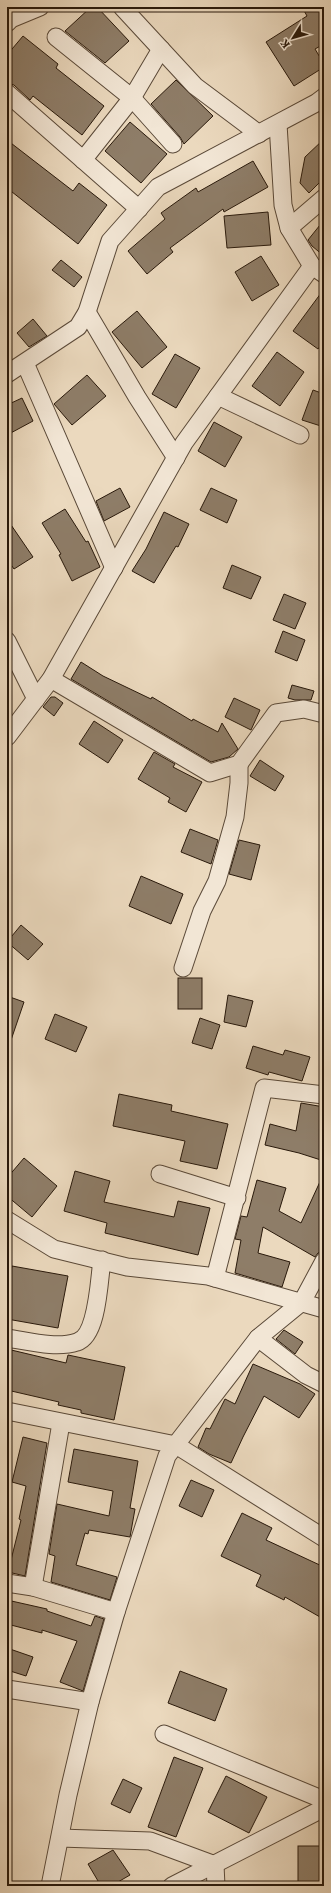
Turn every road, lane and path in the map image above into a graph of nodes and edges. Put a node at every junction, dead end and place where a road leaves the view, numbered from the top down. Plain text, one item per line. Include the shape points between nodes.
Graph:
1 (122, 7) edge
2 (35, 8) edge
3 (7, 23) edge
4 (56, 37) dead end
5 (161, 49) junction
6 (7, 93) edge
7 (324, 97) edge
8 (132, 98) junction
9 (278, 124) junction
10 (259, 134) junction
11 (173, 144) dead end
12 (82, 160) junction
13 (324, 198) edge
14 (139, 209) junction
15 (289, 228) junction
16 (318, 270) edge
17 (87, 312) junction
18 (25, 363) junction
19 (7, 374) edge
20 (218, 396) junction
21 (300, 435) dead end
22 (176, 458) junction
23 (114, 568) junction
24 (7, 640) edge
25 (51, 679) junction
26 (36, 699) junction
27 (324, 714) edge
28 (7, 737) edge
29 (239, 764) junction
30 (183, 968) dead end
31 (324, 1095) edge
32 (160, 1174) dead end
33 (237, 1198) junction
34 (7, 1220) edge
35 (102, 1260) junction
36 (324, 1261) edge
37 (215, 1278) junction
38 (302, 1302) junction
39 (324, 1309) edge
40 (7, 1338) edge
41 (258, 1338) junction
42 (324, 1384) edge
43 (7, 1412) edge
44 (61, 1423) junction
45 (176, 1445) junction
46 (324, 1538) edge
47 (7, 1583) edge
48 (33, 1587) junction
49 (116, 1612) junction
50 (7, 1689) edge
51 (90, 1702) junction
52 (164, 1734) dead end
53 (324, 1800) edge
54 (324, 1808) edge
55 (60, 1838) junction
56 (215, 1865) junction
57 (50, 1886) edge
58 (172, 1886) edge
59 (216, 1886) edge

1 - 5 street
2 - 3 street
4 - 8 street
5 - 8 street
5 - 10 street via 195,86
6 - 12 street
7 - 9 street
8 - 11 street
8 - 12 street
9 - 10 street
9 - 15 street via 283,205
10 - 14 street via 158,187
12 - 14 street
13 - 15 street
14 - 17 street via 110,241
15 - 16 street
16 - 20 street
17 - 18 street via 78,327
17 - 22 street via 136,397
18 - 19 street
18 - 23 street
20 - 21 street
20 - 22 street via 184,442
22 - 23 street
23 - 25 street
24 - 26 street
25 - 26 street
25 - 29 street via 210,773
26 - 28 street
27 - 29 street via 304,709 276,713
29 - 30 street via 233,824 217,881 202,911
31 - 33 street via 264,1088
32 - 33 street
33 - 37 street
34 - 35 street via 54,1249
35 - 37 street via 127,1267
35 - 40 street via 93,1322 86,1336 78,1342 60,1345
36 - 38 street
37 - 38 street
38 - 39 street
38 - 41 street
41 - 42 street via 306,1375
41 - 45 street
43 - 44 street
44 - 45 street
44 - 48 street
45 - 46 street
45 - 49 street via 167,1456
47 - 48 street
48 - 49 street
49 - 51 street
50 - 51 street
51 - 55 street
52 - 53 street
54 - 56 street
55 - 56 street via 150,1841
55 - 57 street
56 - 58 street
56 - 59 street

